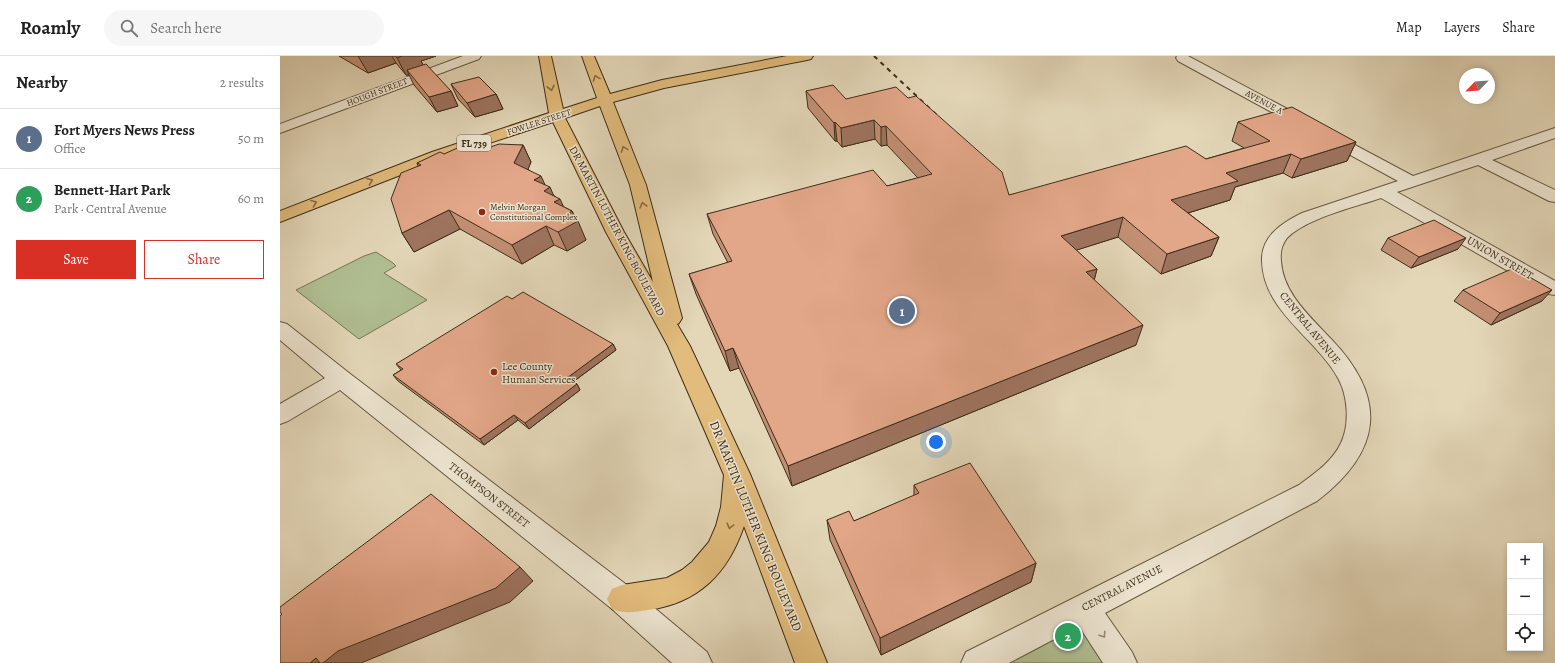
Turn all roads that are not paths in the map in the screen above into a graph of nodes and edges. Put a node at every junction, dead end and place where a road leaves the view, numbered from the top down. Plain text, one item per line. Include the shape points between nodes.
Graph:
1 (475, 56) edge
2 (545, 56) edge
3 (588, 56) edge
4 (807, 56) edge
5 (1182, 58) dead end
6 (604, 100) junction
7 (557, 116) junction
8 (280, 129) edge
9 (1555, 133) edge
10 (572, 145) junction
11 (1479, 159) junction
12 (1410, 181) junction
13 (1382, 191) junction
14 (1555, 197) edge
15 (280, 217) edge
16 (637, 227) junction
17 (1555, 289) edge
18 (280, 329) edge
19 (679, 346) junction
20 (341, 379) junction
21 (280, 415) edge
22 (737, 474) junction
23 (622, 599) junction
24 (1084, 608) junction
25 (696, 663) edge
26 (811, 663) edge
27 (977, 663) edge
28 (1121, 663) edge

1 - 8 street, HOUGH STREET
2 -> 7 main road, DR MARTIN LUTHER KING BOULEVARD
6 -> 3 main road, DR MARTIN LUTHER KING BOULEVARD
4 - 6 main road, FOWLER STREET / FL 739 via 662,84
5 - 12 street, AVENUE A
6 - 7 main road, FOWLER STREET / FL 739
16 -> 6 main road, DR MARTIN LUTHER KING BOULEVARD via 638,185
7 - 10 main road, DR MARTIN LUTHER KING BOULEVARD
15 -> 7 main road, FOWLER STREET / FL 739 via 432,158
9 - 11 street, CENTRAL AVENUE
10 - 16 main road via 588,154 612,208 622,222
10 - 19 main road, DR MARTIN LUTHER KING BOULEVARD via 615,232
11 - 12 street, CENTRAL AVENUE
11 - 14 street
12 - 13 street, CENTRAL AVENUE
13 - 17 street, UNION STREET
13 - 24 street, CENTRAL AVENUE via 1292,224 1281,233 1272,247 1270,261 1272,276 1280,292 1331,351 1348,375 1359,419 1356,439 1344,461 1328,479 1308,493
16 - 19 main road, DR MARTIN LUTHER KING BOULEVARD
18 - 20 street, THOMPSON STREET
19 - 22 main road, DR MARTIN LUTHER KING BOULEVARD
20 - 21 street
20 - 23 street, THOMPSON STREET
22 -> 23 main road via 731,525 723,545 711,564 677,589 656,595
22 - 26 main road, DR MARTIN LUTHER KING BOULEVARD
23 - 25 street, THOMPSON STREET
24 - 27 street, CENTRAL AVENUE
24 -> 28 street

